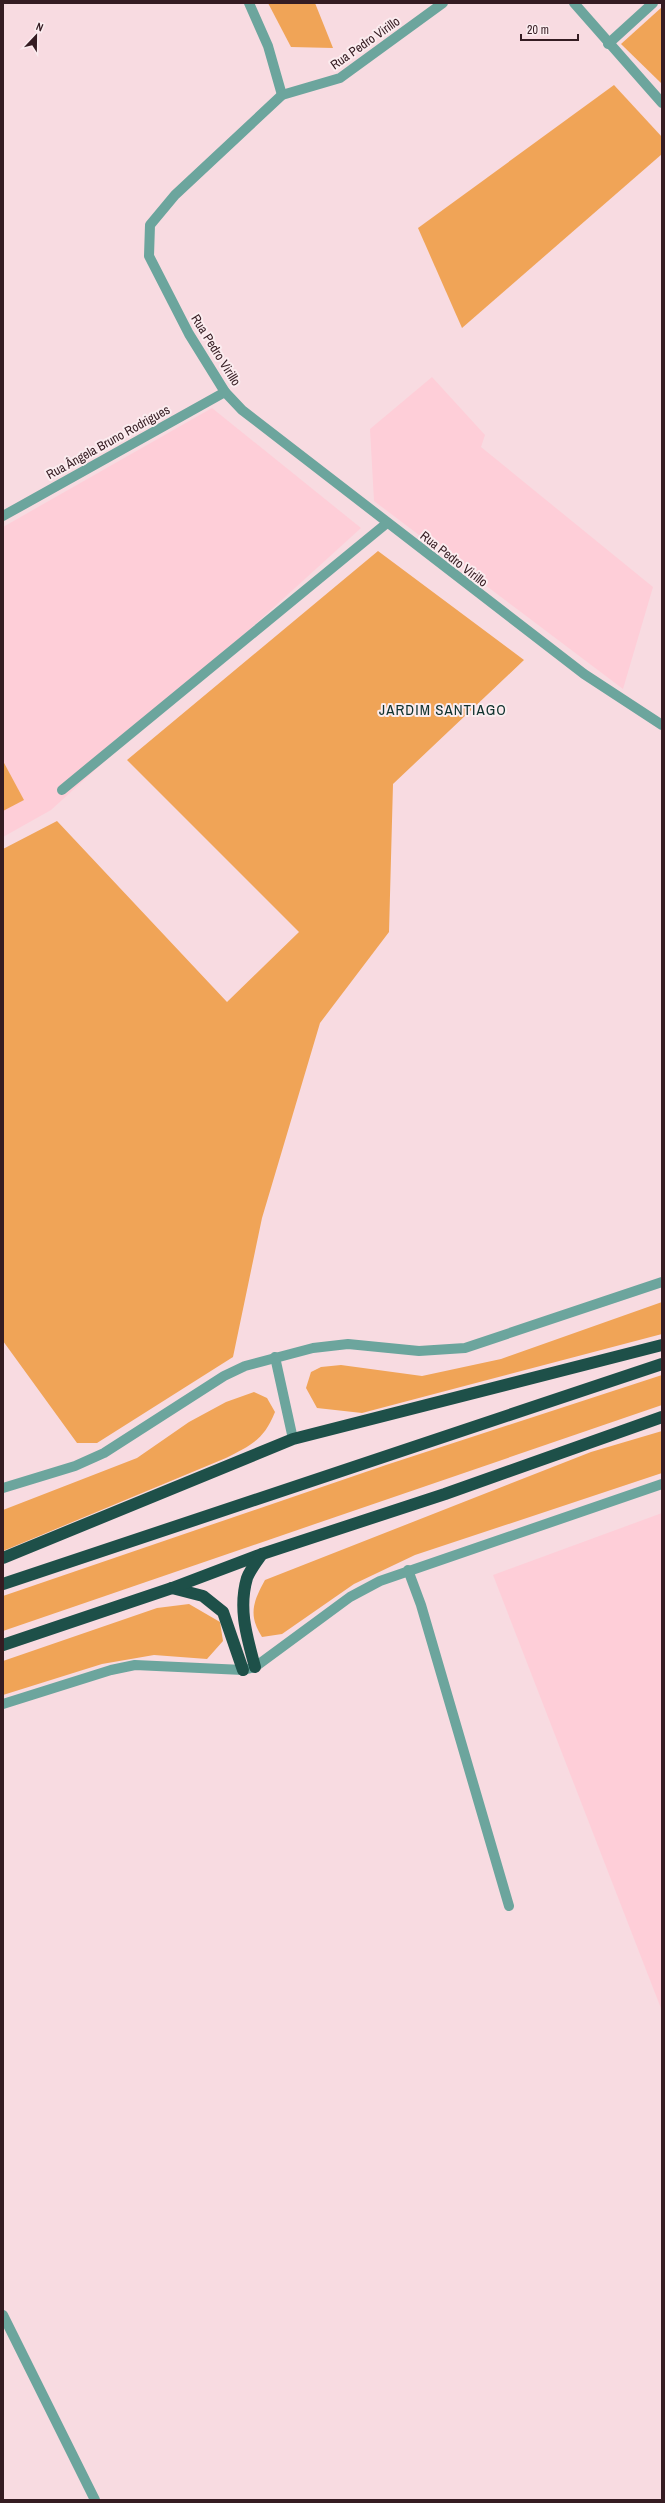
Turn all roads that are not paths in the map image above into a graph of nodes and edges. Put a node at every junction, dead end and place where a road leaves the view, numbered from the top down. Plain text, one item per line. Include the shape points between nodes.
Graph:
1 (249, 3) edge
2 (443, 3) edge
3 (574, 3) edge
4 (653, 3) edge
5 (608, 44) junction
6 (282, 95) junction
7 (662, 103) edge
8 (225, 392) junction
9 (3, 516) edge
10 (387, 523) junction
11 (662, 725) edge
12 (62, 790) dead end
13 (662, 1282) edge
14 (662, 1345) edge
15 (275, 1357) junction
16 (662, 1364) edge
17 (662, 1417) edge
18 (292, 1439) junction
19 (662, 1484) edge
20 (3, 1488) edge
21 (262, 1554) junction
22 (3, 1558) edge
23 (408, 1570) junction
24 (3, 1584) edge
25 (172, 1588) junction
26 (3, 1645) edge
27 (255, 1667) junction
28 (243, 1670) junction
29 (3, 1704) edge
30 (509, 1906) dead end
31 (3, 2315) edge
32 (94, 2500) edge

1 - 6 street via 268,46
2 - 6 street, Rua Pedro Virillo via 340,78
3 - 5 street
4 - 5 street
5 - 7 street
6 - 8 street, Rua Pedro Virillo via 175,195 150,225 149,256 189,334
8 - 9 street, Rua Ângela Bruno Rodrigues
8 - 10 street, Rua Pedro Virillo via 242,410
10 - 11 street, Rua Pedro Virillo via 584,674
10 - 12 street
13 - 15 street via 465,1348 419,1351 348,1344 313,1348
14 - 18 highway
15 - 18 street
15 - 20 street via 234,1370 104,1453 75,1466
16 - 24 highway
17 - 21 highway via 445,1494
18 - 22 highway
19 - 23 street
21 - 25 highway
21 - 27 highway via 248,1576 243,1601 243,1620
23 - 27 street via 350,1597
23 - 30 street via 421,1605
25 - 26 highway
25 - 28 highway via 203,1596 223,1612
27 - 28 street
28 - 29 street via 135,1665 111,1670
31 - 32 street

